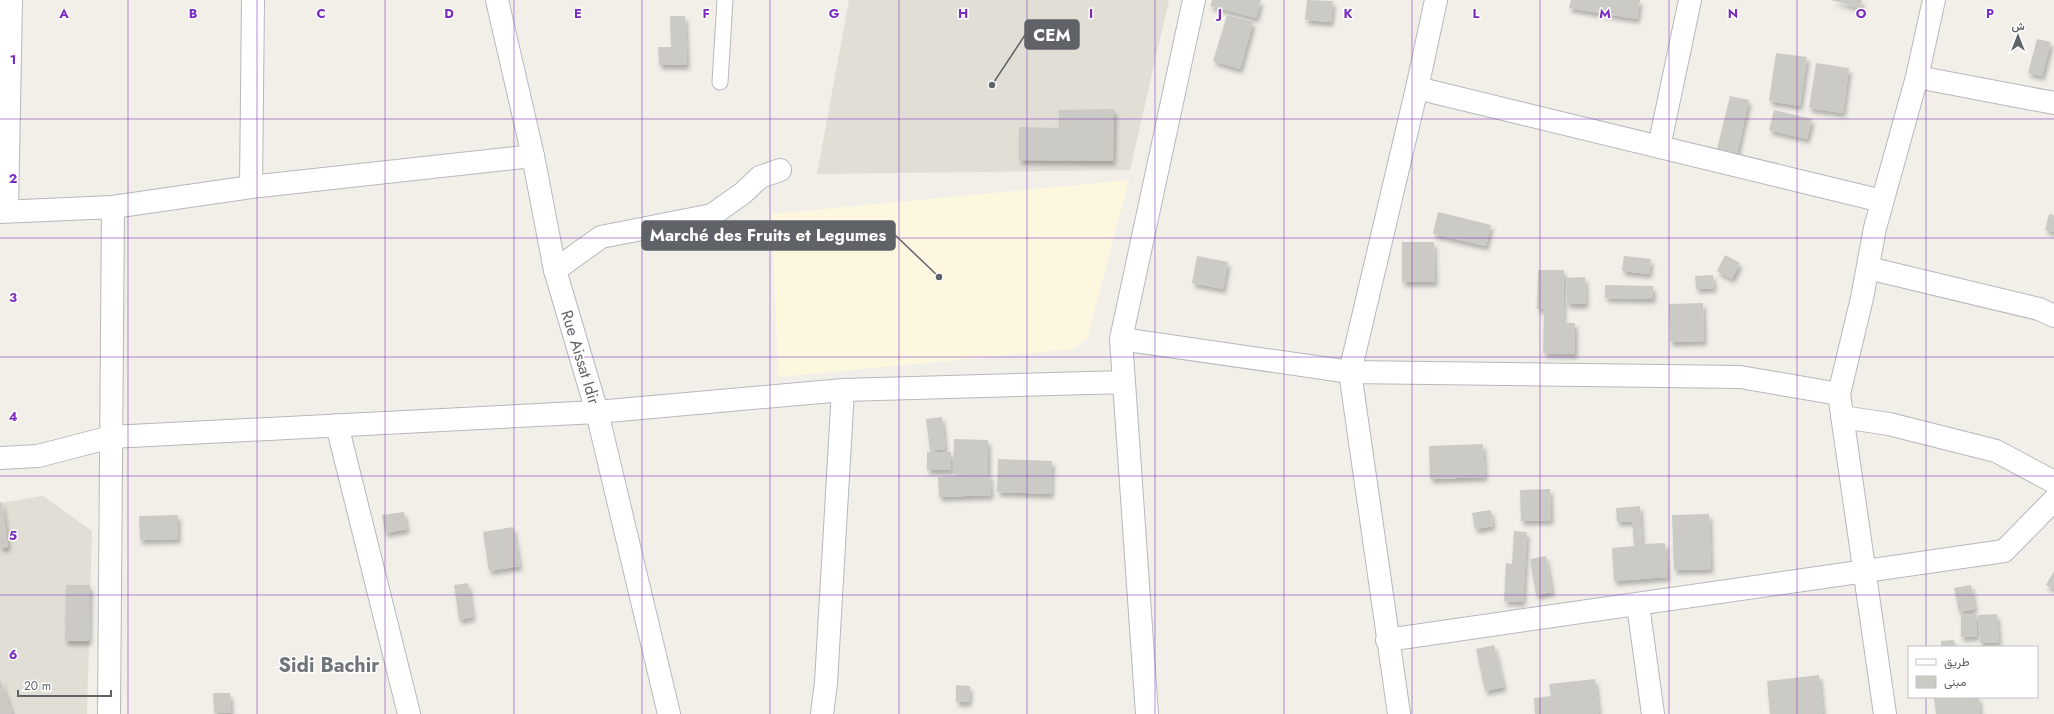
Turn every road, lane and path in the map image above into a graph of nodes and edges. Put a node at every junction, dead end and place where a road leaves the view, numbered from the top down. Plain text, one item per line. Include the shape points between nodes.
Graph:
1 (11, 0) edge
2 (253, 0) edge
3 (497, 0) edge
4 (725, 0) edge
5 (1194, 0) edge
6 (1436, 0) edge
7 (1690, 0) edge
8 (1934, 0) edge
9 (1917, 77) junction
10 (720, 82) dead end
11 (1417, 88) junction
12 (2054, 103) edge
13 (1659, 147) junction
14 (533, 156) junction
15 (780, 170) dead end
16 (251, 187) junction
17 (1882, 201) junction
18 (114, 207) junction
19 (4, 211) edge
20 (1868, 268) junction
21 (555, 270) junction
22 (2054, 316) edge
23 (1121, 339) junction
24 (1350, 372) junction
25 (1124, 382) junction
26 (843, 390) junction
27 (1839, 394) junction
28 (597, 412) junction
29 (1842, 417) junction
30 (337, 425) junction
31 (110, 437) junction
32 (0, 458) edge
33 (2054, 482) edge
34 (2054, 500) edge
35 (1864, 572) junction
36 (1638, 605) junction
37 (1388, 640) junction
38 (109, 714) edge
39 (409, 714) edge
40 (669, 714) edge
41 (822, 714) edge
42 (1147, 714) edge
43 (1399, 714) edge
44 (1653, 714) edge
45 (1885, 714) edge

1 - 19 street
2 - 16 street
3 - 14 street, Rue Aissat Idir
4 - 10 lane
5 - 23 street
6 - 11 street
7 - 13 street
8 - 9 street
9 - 12 street
9 - 17 street
11 - 13 street
11 - 24 street
13 - 17 street
14 - 16 street
14 - 21 street, Rue Aissat Idir
15 - 21 street via 760,178 712,215 601,237
16 - 18 street
17 - 20 street
18 - 19 street
18 - 31 street
20 - 22 street via 2039,309
20 - 27 street
21 - 28 street, Rue Aissat Idir
23 - 24 street
23 - 25 street
24 - 27 street via 1740,377
24 - 37 street
25 - 26 street
25 - 42 street
26 - 28 street
26 - 41 street
27 - 29 street
28 - 30 street
28 - 40 street, Rue Aissat Idir
29 - 33 street via 1889,424 1996,451
29 - 35 street
30 - 31 street
30 - 39 street
31 - 32 street via 38,456
31 - 38 street
34 - 35 street via 2004,551
35 - 36 street
35 - 45 street
36 - 37 street
36 - 44 street
37 - 43 street

